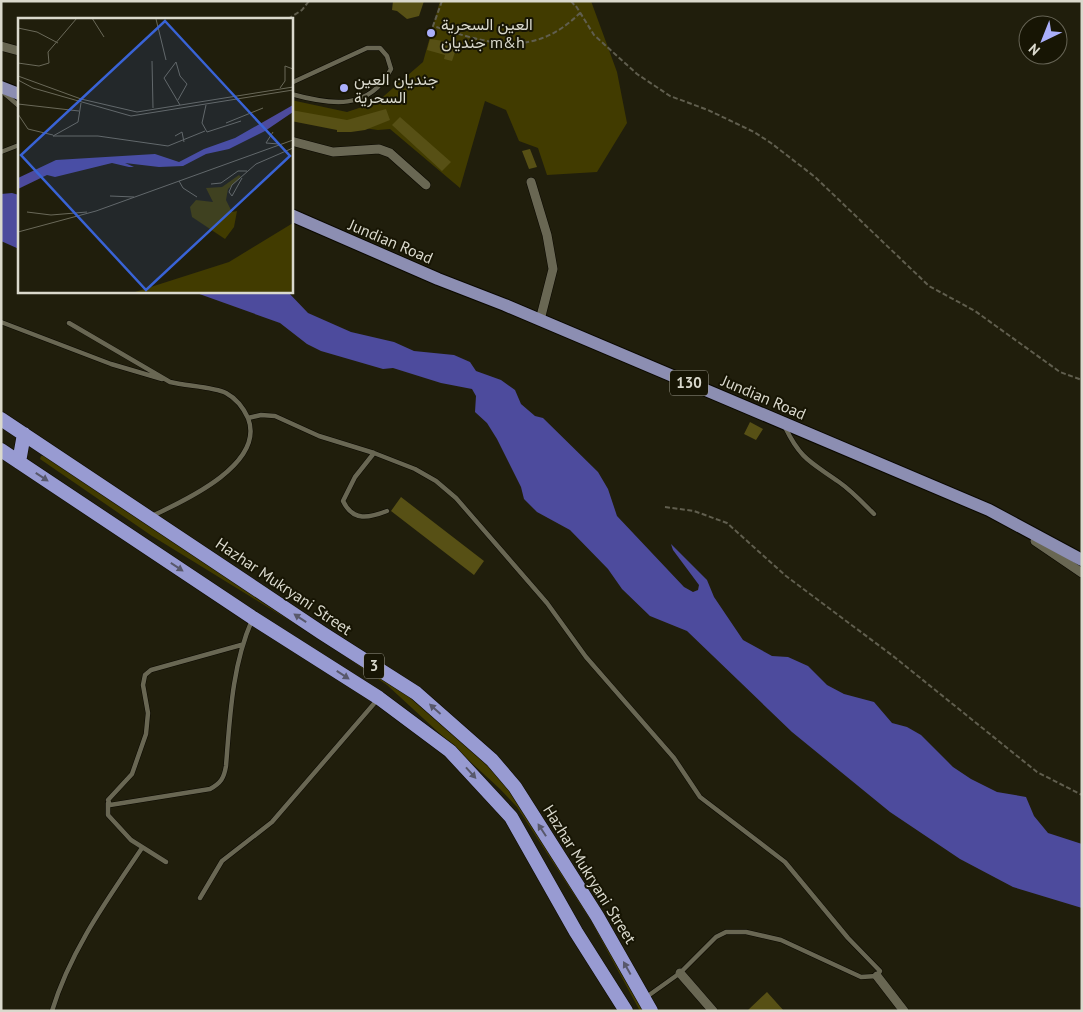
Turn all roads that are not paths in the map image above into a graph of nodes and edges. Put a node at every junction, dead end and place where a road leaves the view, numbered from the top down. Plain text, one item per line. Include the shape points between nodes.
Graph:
1 (1, 46) edge
2 (18, 51) edge
3 (292, 82) edge
4 (1, 87) edge
5 (1, 91) edge
6 (18, 94) edge
7 (292, 94) edge
8 (18, 105) edge
9 (292, 141) edge
10 (18, 145) edge
11 (1, 152) edge
12 (531, 182) dead end
13 (426, 185) dead end
14 (292, 215) edge
15 (540, 320) junction
16 (1, 322) edge
17 (69, 323) dead end
18 (170, 382) junction
19 (248, 418) junction
20 (1, 419) edge
21 (784, 423) junction
22 (24, 434) junction
23 (1, 450) edge
24 (374, 453) junction
25 (19, 462) junction
26 (989, 510) junction
27 (387, 511) dead end
28 (874, 514) dead end
29 (149, 517) junction
30 (1082, 560) edge
31 (1082, 573) edge
32 (253, 618) junction
33 (241, 645) junction
34 (378, 698) junction
35 (108, 803) junction
36 (142, 848) junction
37 (166, 862) dead end
38 (200, 898) dead end
39 (680, 973) junction
40 (877, 976) junction
41 (647, 1005) edge
42 (52, 1011) edge
43 (626, 1011) edge
44 (713, 1011) edge
45 (904, 1011) edge

1 - 2 street
3 - 7 lane via 366,48 380,48 388,56 391,69 383,83 368,97 345,104
4 - 6 main road
5 - 8 lane
9 - 13 street via 333,152 379,149 390,153
10 - 11 lane
12 - 15 street via 547,235 553,269
14 - 15 main road, Jundian Road / 130
15 - 21 main road, Jundian Road / 130
16 - 18 lane via 111,364
17 - 18 lane
18 - 19 lane via 223,392 235,398
19 - 24 lane via 275,416 319,436
19 - 29 lane via 251,434 247,445 220,478 186,500
20 - 22 highway, Hazhar Mukryani Street / 3
21 - 26 main road, Jundian Road / 130
21 - 28 lane via 795,447 807,461 844,486
22 - 25 highway
22 - 29 highway, Hazhar Mukryani Street / 3
23 - 25 highway, 3
24 - 27 lane via 355,478 344,501 347,509 360,518
24 - 40 lane via 415,469 456,498 542,596 586,656 674,758 700,797 785,862 880,971
25 -> 32 highway, 3
26 - 30 main road, Jundian Road / 130
26 - 31 street
41 -> 29 highway, Hazhar Mukryani Street / 3 via 606,930 562,860 515,787 492,760 416,693
32 - 33 lane
32 -> 34 highway, 3
33 - 35 lane via 145,674 146,734 132,774
33 - 35 lane via 226,766 219,785 152,799
34 - 38 lane via 272,822 222,861
34 -> 43 highway, 3 via 450,751 511,817 576,932
35 - 36 lane via 108,815
36 - 37 lane
36 - 42 lane via 90,928 62,979
39 - 40 lane via 716,937 726,932 740,932 781,940 861,977
39 - 41 lane
39 - 44 street
40 - 45 street

